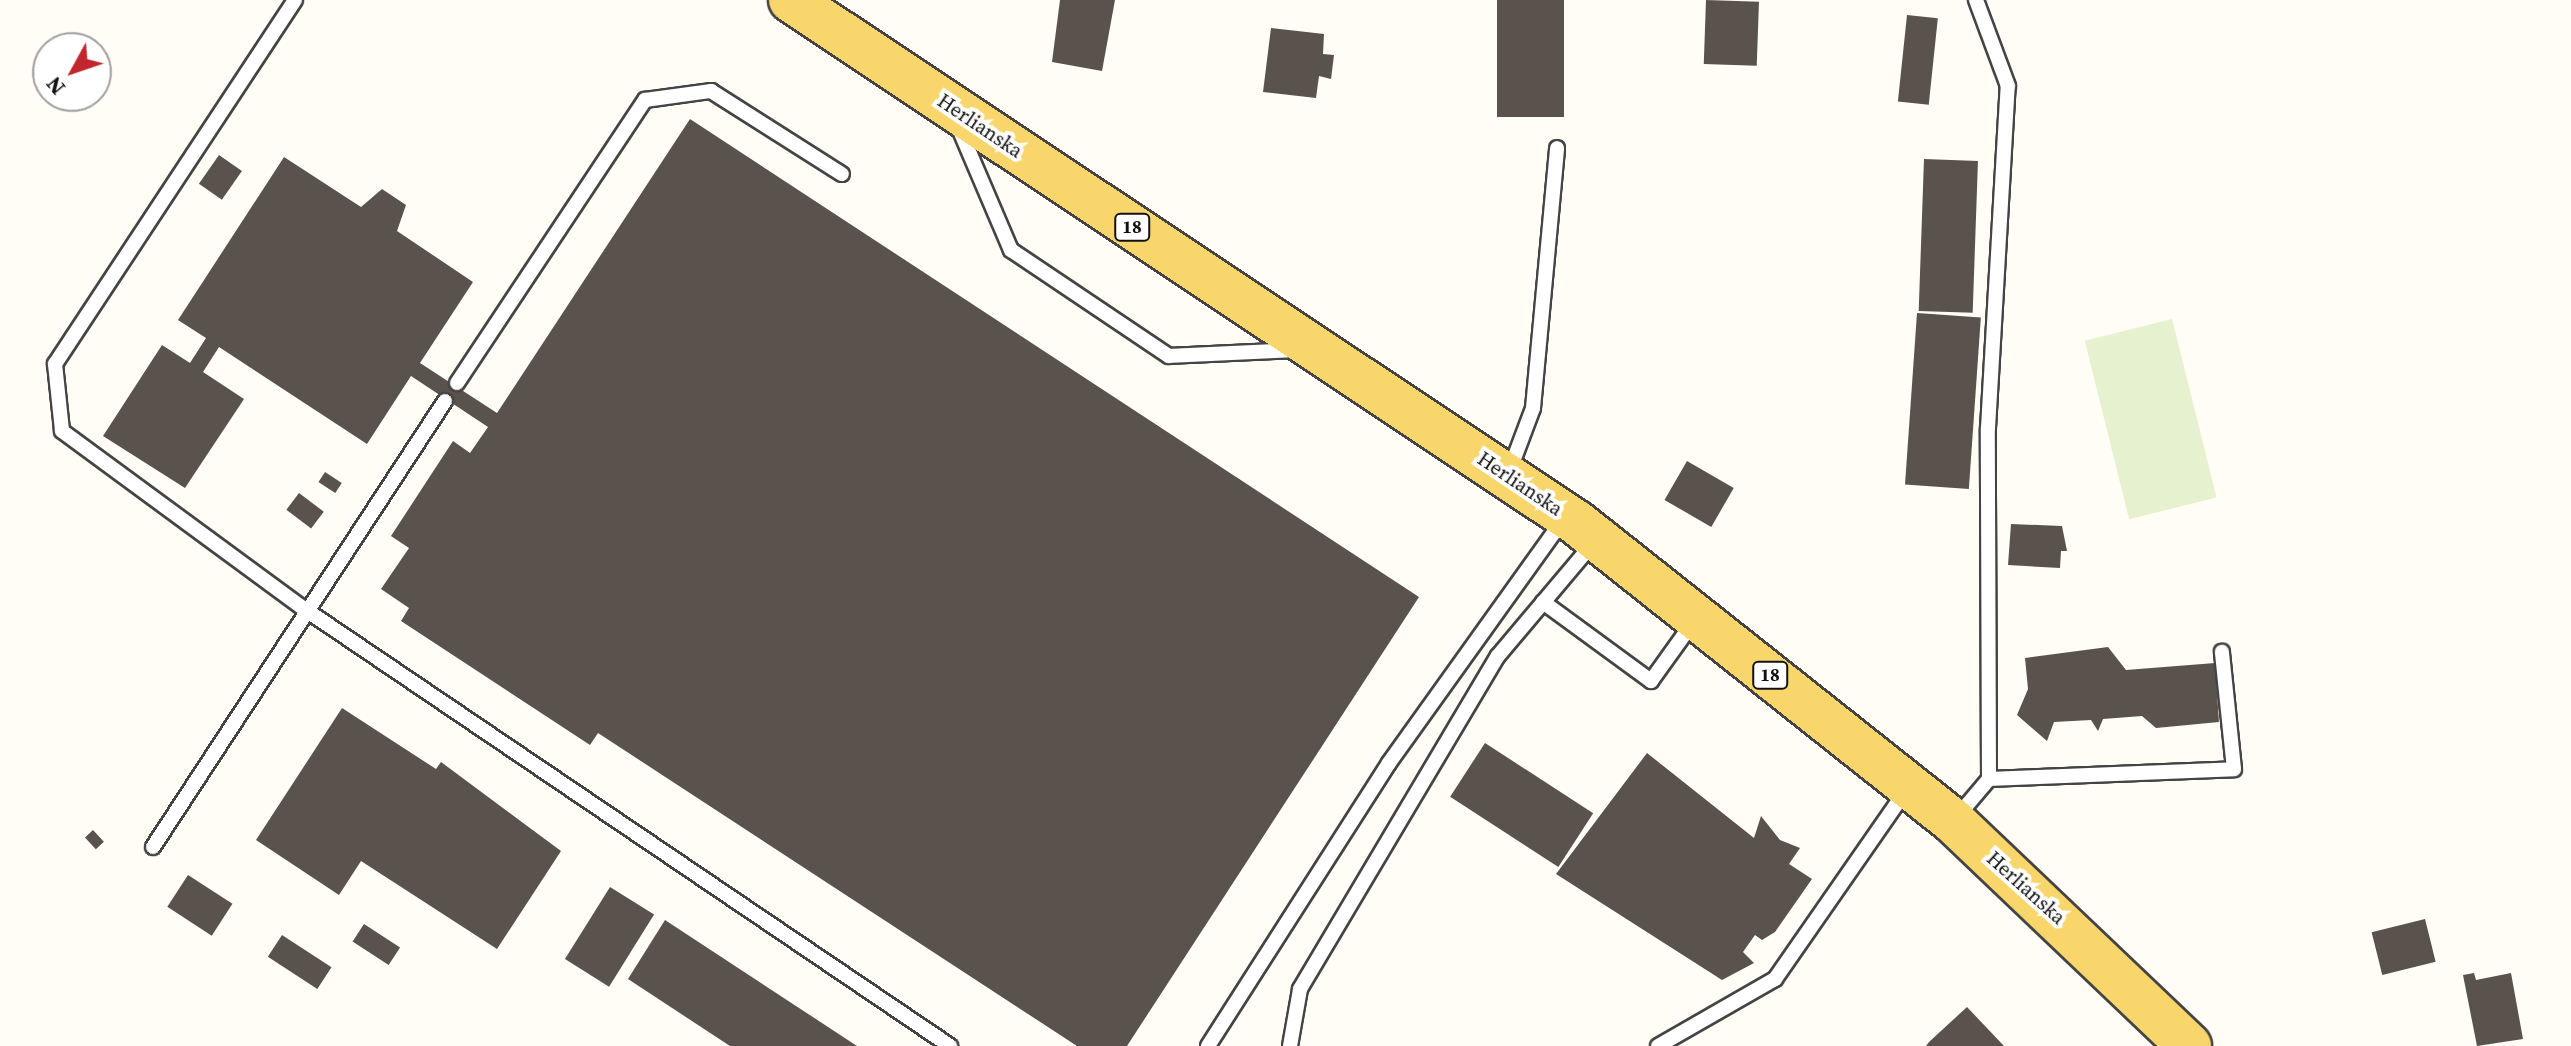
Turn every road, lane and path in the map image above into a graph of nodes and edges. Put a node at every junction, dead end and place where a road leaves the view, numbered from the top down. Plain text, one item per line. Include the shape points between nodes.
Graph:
1 (295, 0) edge
2 (791, 0) edge
3 (1976, 0) edge
4 (949, 105) junction
5 (1557, 148) dead end
6 (842, 174) dead end
7 (1315, 349) junction
8 (457, 383) dead end
9 (445, 401) dead end
10 (1507, 476) junction
11 (1582, 527) junction
12 (1543, 602) junction
13 (306, 610) junction
14 (1697, 617) junction
15 (2222, 652) dead end
16 (1989, 779) junction
17 (1909, 786) junction
18 (1953, 821) junction
19 (153, 847) dead end
20 (950, 1046) edge
21 (1208, 1046) edge
22 (1290, 1046) edge
23 (1658, 1046) edge
24 (2189, 1046) edge

1 - 13 lane via 55,364 62,431
2 - 4 main road, Herlianska / 18
3 - 16 lane via 2008,86 1988,428
4 - 7 main road, Herlianska / 18
4 - 7 lane via 1011,250 1169,356
5 - 10 lane via 1533,408
6 - 8 lane via 711,91 645,100
7 - 10 main road, Herlianska / 18
9 - 13 lane
10 - 11 main road, Herlianska / 18
11 - 12 lane
11 - 14 main road, Herlianska / 18
11 - 21 lane via 1389,763
12 - 14 lane via 1651,681
12 - 22 lane via 1498,656 1300,989
13 - 19 lane
13 - 20 lane
14 - 17 main road, Herlianska / 18
15 - 16 lane via 2234,769
16 - 18 lane
17 - 18 main road, Herlianska / 18
17 - 23 lane via 1775,979
18 - 24 main road, Herlianska / 18

